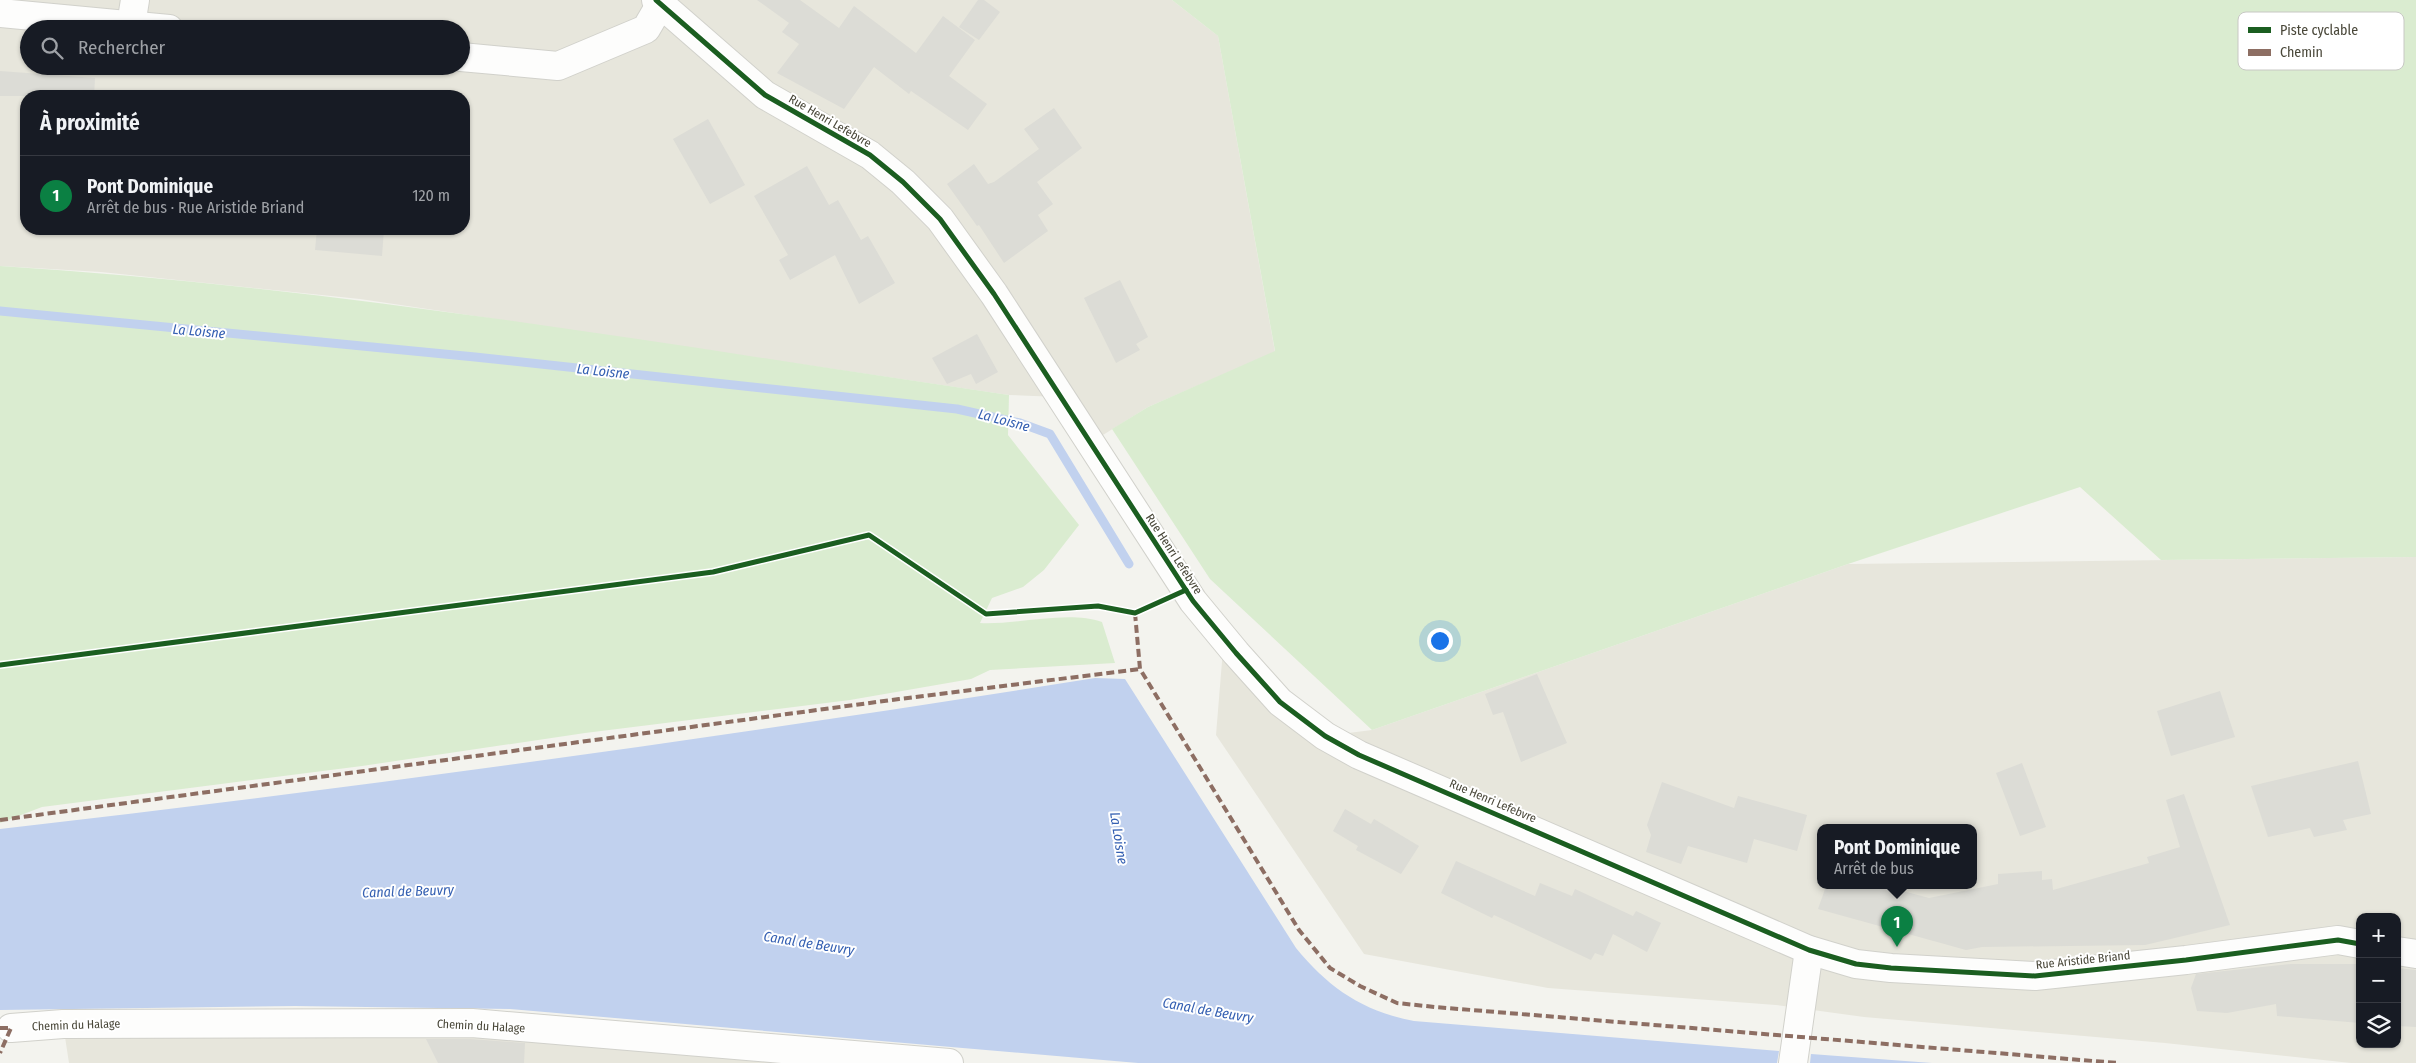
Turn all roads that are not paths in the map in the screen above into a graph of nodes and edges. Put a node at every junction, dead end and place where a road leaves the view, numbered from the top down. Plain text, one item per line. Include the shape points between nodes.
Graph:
1 (658, 2) edge
2 (133, 12) edge
3 (0, 13) edge
4 (150, 20) edge
5 (470, 58) edge
6 (2356, 943) edge
7 (1809, 950) junction
8 (2401, 952) edge
9 (2416, 954) edge
10 (11, 1028) dead end
11 (949, 1063) edge
12 (1793, 1063) edge

1 - 5 street via 646,29 558,66
1 - 7 street, Rue Henri Lefebvre via 765,95 870,155 940,219 994,294 1193,601 1280,702 1325,736 1359,755
2 - 3 street
2 - 4 street
6 - 7 street, Rue Aristide Briand via 2338,940 2034,976 1865,965
7 - 12 street
8 - 9 street
10 - 11 street, Chemin du Halage via 73,1024 472,1023

